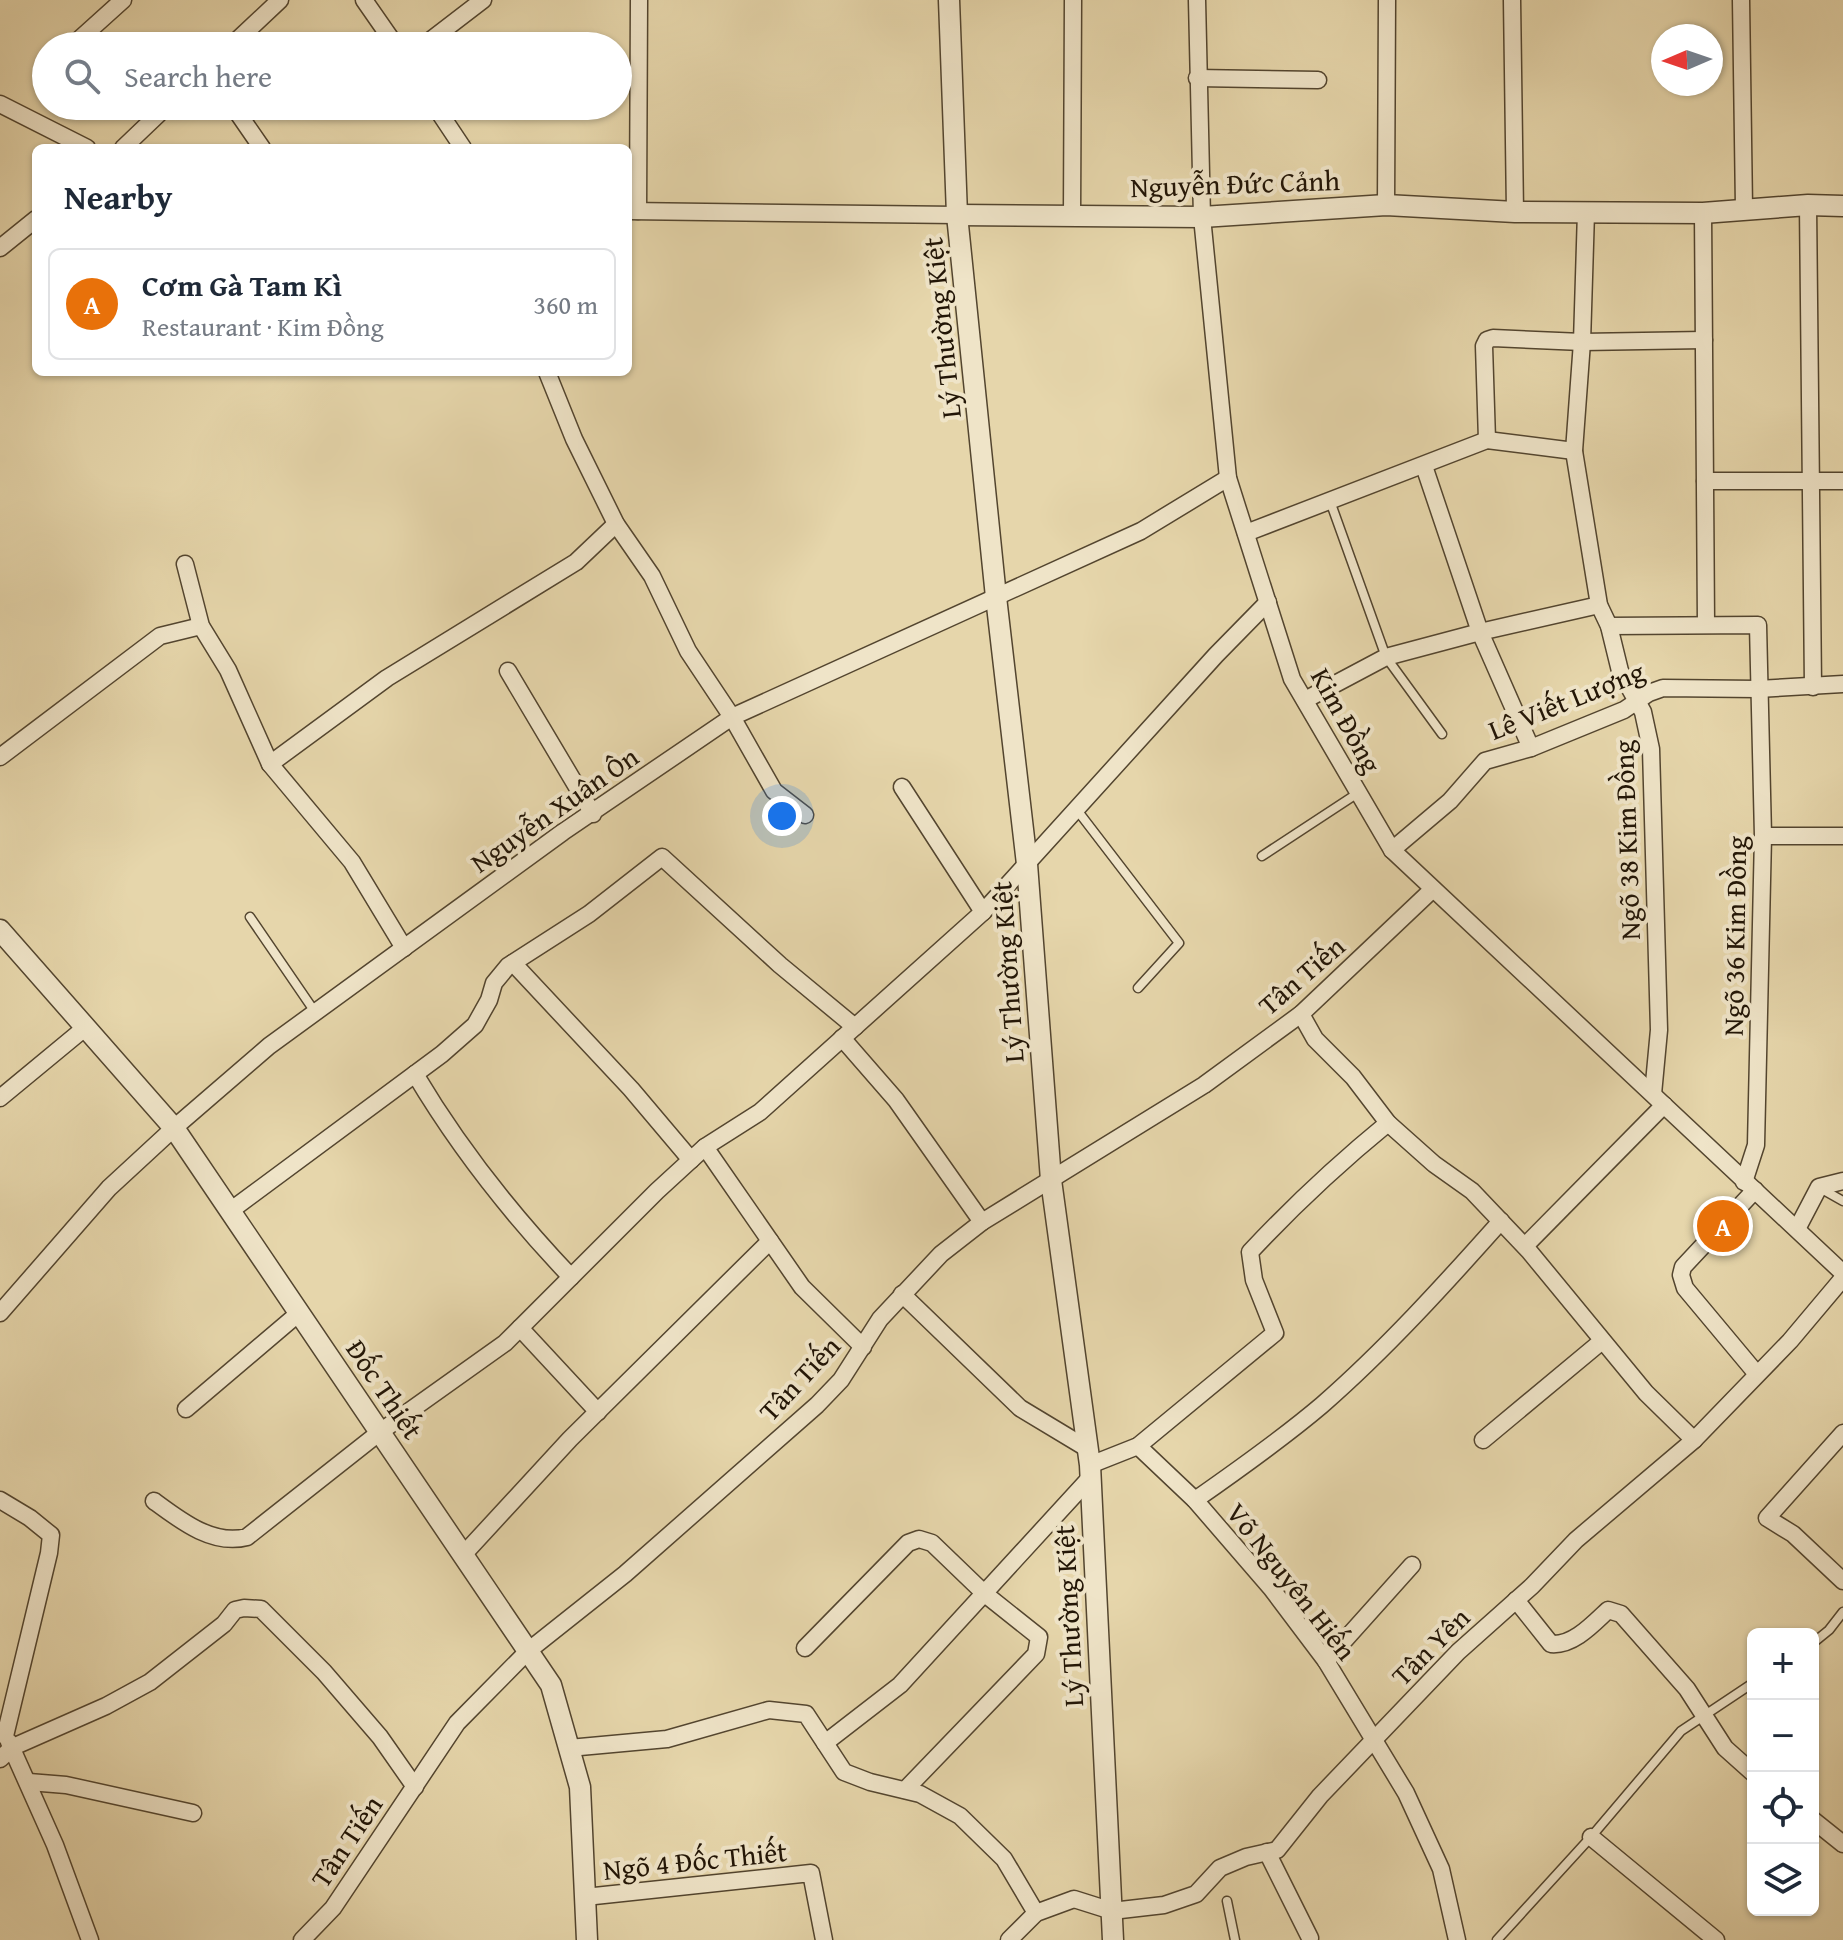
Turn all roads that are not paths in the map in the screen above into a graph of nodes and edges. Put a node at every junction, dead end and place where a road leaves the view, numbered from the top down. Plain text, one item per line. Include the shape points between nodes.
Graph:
1 (123, 0) edge
2 (280, 0) edge
3 (364, 0) edge
4 (483, 0) edge
5 (639, 0) edge
6 (949, 0) edge
7 (1073, 0) edge
8 (1197, 0) edge
9 (1387, 0) edge
10 (1512, 0) edge
11 (1741, 0) edge
12 (88, 32) edge
13 (246, 32) edge
14 (386, 32) edge
15 (441, 32) edge
16 (1197, 78) junction
17 (1318, 80) dead end
18 (0, 104) edge
19 (152, 120) edge
20 (243, 120) edge
21 (444, 120) edge
22 (79, 144) edge
23 (127, 144) edge
24 (259, 144) edge
25 (460, 144) edge
26 (1386, 205) junction
27 (1808, 205) junction
28 (1843, 206) edge
29 (1744, 208) junction
30 (633, 211) edge
31 (1515, 212) junction
32 (1586, 212) junction
33 (1703, 213) junction
34 (957, 215) junction
35 (1072, 215) junction
36 (1202, 217) junction
37 (32, 222) edge
38 (0, 248) edge
39 (1704, 340) junction
40 (1582, 342) junction
41 (549, 376) edge
42 (1487, 440) junction
43 (1574, 451) junction
44 (1424, 466) junction
45 (1228, 478) junction
46 (1705, 481) junction
47 (1811, 481) junction
48 (1843, 481) edge
49 (1330, 501) junction
50 (616, 524) junction
51 (1246, 533) junction
52 (185, 564) dead end
53 (996, 597) junction
54 (1268, 602) junction
55 (1599, 605) junction
56 (1706, 624) junction
57 (201, 626) junction
58 (1609, 626) junction
59 (1480, 632) junction
60 (1386, 657) junction
61 (508, 671) dead end
62 (1843, 684) edge
63 (1813, 687) junction
64 (1758, 689) junction
65 (1305, 700) junction
66 (1637, 700) junction
67 (732, 717) junction
68 (1442, 734) dead end
69 (1531, 748) junction
70 (0, 757) edge
71 (270, 764) junction
72 (902, 787) dead end
73 (1358, 793) junction
74 (1077, 810) junction
75 (593, 814) junction
76 (805, 815) dead end
77 (1763, 836) junction
78 (1843, 836) edge
79 (1392, 850) junction
80 (1262, 856) dead end
81 (1027, 864) junction
82 (1433, 889) junction
83 (983, 912) junction
84 (250, 917) dead end
85 (0, 930) edge
86 (404, 948) junction
87 (513, 963) junction
88 (1138, 988) dead end
89 (316, 1012) junction
90 (1301, 1014) junction
91 (86, 1027) junction
92 (848, 1032) junction
93 (415, 1074) junction
94 (0, 1098) edge
95 (1659, 1100) junction
96 (1388, 1123) junction
97 (174, 1128) junction
98 (705, 1147) junction
99 (691, 1160) junction
100 (1051, 1180) junction
101 (1843, 1181) edge
102 (1750, 1186) junction
103 (1819, 1187) junction
104 (1843, 1201) edge
105 (230, 1211) junction
106 (1501, 1221) junction
107 (982, 1222) junction
108 (1797, 1229) junction
109 (770, 1241) junction
110 (1525, 1246) junction
111 (1843, 1275) edge
112 (571, 1277) junction
113 (902, 1294) junction
114 (0, 1313) edge
115 (299, 1313) junction
116 (520, 1328) junction
117 (1602, 1341) junction
118 (863, 1347) junction
119 (1756, 1373) junction
120 (186, 1409) dead end
121 (598, 1412) junction
122 (380, 1432) junction
123 (1843, 1433) edge
124 (1483, 1440) dead end
125 (1694, 1440) junction
126 (1138, 1446) junction
127 (1089, 1464) junction
128 (0, 1500) edge
129 (1195, 1500) junction
130 (154, 1501) dead end
131 (463, 1555) junction
132 (1412, 1565) dead end
133 (1843, 1581) edge
134 (985, 1594) junction
135 (1516, 1600) junction
136 (1843, 1612) edge
137 (1819, 1638) edge
138 (805, 1648) dead end
139 (528, 1651) junction
140 (1326, 1661) junction
141 (1747, 1687) edge
142 (1705, 1715) junction
143 (6, 1738) edge
144 (1374, 1741) junction
145 (825, 1743) junction
146 (569, 1748) junction
147 (0, 1759) edge
148 (1752, 1772) edge
149 (29, 1782) junction
150 (415, 1787) junction
151 (905, 1790) junction
152 (193, 1813) dead end
153 (1819, 1825) edge
154 (1591, 1837) junction
155 (1843, 1844) edge
156 (1267, 1852) junction
157 (585, 1897) junction
158 (1227, 1901) dead end
159 (1112, 1911) junction
160 (1036, 1913) junction
161 (1310, 1938) dead end
162 (90, 1940) edge
163 (302, 1940) edge
164 (587, 1940) edge
165 (824, 1940) edge
166 (1009, 1940) edge
167 (1113, 1940) edge
168 (1235, 1940) edge
169 (1457, 1940) edge
170 (1497, 1940) edge
171 (1716, 1940) edge

1 - 12 street
2 - 13 street
3 - 14 street
4 - 15 street
5 - 30 street
6 - 34 street, Lý Thường Kiệt
7 - 35 street
8 - 16 street, Kim Đồng
9 - 26 street
10 - 31 street
11 - 29 street
16 - 17 street
16 - 36 street, Kim Đồng
18 - 22 street
19 - 23 street
20 - 24 street
21 - 25 street
26 - 31 street, Nguyễn Đức Cảnh
26 - 36 street, Nguyễn Đức Cảnh
27 - 28 street, Nguyễn Đức Cảnh
27 - 29 street, Nguyễn Đức Cảnh
27 - 47 street
29 - 33 street, Nguyễn Đức Cảnh
30 - 34 street, Nguyễn Đức Cảnh
31 - 32 street, Nguyễn Đức Cảnh
32 - 33 street, Nguyễn Đức Cảnh
32 - 40 street, Ngõ 38 Kim Đồng
33 - 39 street
34 - 35 street, Nguyễn Đức Cảnh
34 - 53 street, Lý Thường Kiệt
35 - 36 street, Nguyễn Đức Cảnh
36 - 45 street, Kim Đồng
37 - 38 street
39 - 40 street
39 - 46 street
40 - 42 street via 1487,340
40 - 43 street, Ngõ 38 Kim Đồng
41 - 50 street
42 - 43 street
42 - 44 street
43 - 55 street, Ngõ 38 Kim Đồng
44 - 49 street
44 - 59 street
45 - 51 street, Kim Đồng
45 - 53 street, Nguyễn Xuân Ôn via 1141,531
46 - 47 street
46 - 56 street
47 - 48 street
47 - 63 street
49 - 51 street
49 - 60 lane
50 - 67 street via 652,576 688,651
50 - 71 street via 576,562 387,678
51 - 54 street, Kim Đồng
52 - 57 street
53 - 67 street, Nguyễn Xuân Ôn
53 - 81 street, Lý Thường Kiệt
54 - 65 street, Kim Đồng via 1292,679
54 - 74 street
55 - 58 street, Ngõ 38 Kim Đồng
55 - 59 street
56 - 58 street
56 - 64 street, Ngõ 36 Kim Đồng via 1758,625
57 - 70 street via 160,636
57 - 71 street via 228,670
58 - 66 street, Ngõ 38 Kim Đồng via 1620,671
59 - 60 street
59 - 69 street
60 - 65 street
60 - 68 lane
61 - 75 street
62 - 63 street, Lê Viết Lượng
63 - 64 street, Lê Viết Lượng
64 - 66 street, Lê Viết Lượng via 1663,688
64 - 77 street, Ngõ 36 Kim Đồng
65 - 73 street, Kim Đồng
66 - 69 street, Lê Viết Lượng
66 - 95 street, Ngõ 38 Kim Đồng via 1651,749
67 - 75 street, Nguyễn Xuân Ôn
67 - 76 street via 774,791
69 - 79 street, Lê Viết Lượng via 1485,761 1450,801
71 - 86 street via 352,862
72 - 83 street
73 - 79 street, Kim Đồng
73 - 80 lane
74 - 81 street
74 - 88 lane via 1179,943
75 - 86 street, Nguyễn Xuân Ôn
77 - 78 street
77 - 102 street, Ngõ 36 Kim Đồng via 1756,1145
79 - 82 street, Kim Đồng
81 - 83 street
81 - 100 street, Lý Thường Kiệt
82 - 90 street, Tân Tiến
82 - 95 street, Kim Đồng
83 - 92 street
84 - 89 lane
85 - 91 street, Đốc Thiết
86 - 89 street, Nguyễn Xuân Ôn
87 - 92 street via 589,914 662,857
87 - 93 street via 494,983 475,1025
87 - 99 street
89 - 97 street, Nguyễn Xuân Ôn
90 - 96 street via 1315,1039
90 - 100 street, Tân Tiến via 1204,1085
91 - 94 street
91 - 97 street, Đốc Thiết
92 - 98 street via 760,1112
92 - 107 street
93 - 105 street
93 - 112 street via 449,1131 517,1220
95 - 102 street, Kim Đồng
95 - 110 street
96 - 106 street
96 - 126 street via 1293,1206 1250,1252 1254,1280 1275,1333
97 - 105 street, Đốc Thiết
97 - 114 street, Nguyễn Xuân Ôn via 109,1188
98 - 99 street
98 - 109 street
99 - 112 street
100 - 107 street, Tân Tiến
100 - 127 street, Lý Thường Kiệt
101 - 103 street
102 - 108 street, Kim Đồng
102 - 119 street via 1681,1275 1685,1288
103 - 104 lane
103 - 108 street
105 - 115 street, Đốc Thiết
106 - 110 street
106 - 129 street via 1323,1404
107 - 113 street, Tân Tiến
108 - 111 street, Kim Đồng
109 - 118 street via 802,1287
109 - 121 street
110 - 117 street
111 - 119 street, Tân Yên via 1790,1341
112 - 116 street
113 - 118 street, Tân Tiến
113 - 127 street via 1020,1408
115 - 120 street
115 - 122 street, Đốc Thiết
116 - 121 street
116 - 122 street
117 - 124 street
117 - 125 street
118 - 139 street, Tân Tiến via 841,1380 782,1437
119 - 125 street, Tân Yên
121 - 131 street
122 - 130 street via 247,1537 232,1541 187,1526
122 - 131 street, Đốc Thiết
123 - 133 street via 1767,1518 1793,1534
125 - 135 street, Tân Yên via 1576,1540
126 - 127 street
126 - 129 street, Võ Nguyên Hiến
127 - 134 street
127 - 159 street, Lý Thường Kiệt
128 - 143 street via 51,1535
129 - 140 street, Võ Nguyên Hiến
131 - 139 street, Đốc Thiết
132 - 140 street
134 - 138 street via 932,1543 913,1540
134 - 145 street via 900,1685
134 - 151 street via 1036,1633 1039,1649
135 - 142 street via 1555,1645 1608,1610 1621,1614
135 - 144 street, Tân Yên
136 - 137 lane
139 - 146 street, Đốc Thiết via 551,1685
139 - 150 street, Tân Tiến via 457,1723
140 - 144 street, Võ Nguyên Hiến
141 - 142 lane
142 - 148 street via 1725,1748
142 - 154 lane via 1681,1731
143 - 147 street
143 - 149 street
143 - 150 street via 150,1682 235,1610 261,1609 324,1672
144 - 156 street, Tân Yên via 1277,1850
144 - 169 street, Võ Nguyên Hiến via 1406,1793 1441,1869
145 - 146 street via 806,1714 769,1710 667,1739
145 - 151 street via 844,1772
146 - 157 street, Đốc Thiết via 580,1787
149 - 152 street
149 - 162 street
150 - 163 street, Tân Tiến via 333,1908
151 - 160 street via 960,1816 1004,1859
153 - 155 street
154 - 170 lane
154 - 171 street
156 - 159 street, Tân Yên via 1220,1868 1196,1894 1164,1905
156 - 161 street
157 - 164 street, Đốc Thiết
157 - 165 street, Ngõ 4 Đốc Thiết via 811,1873
158 - 168 lane
159 - 160 street, Tân Yên via 1074,1899
159 - 167 street, Lý Thường Kiệt
160 - 166 street, Tân Yên

